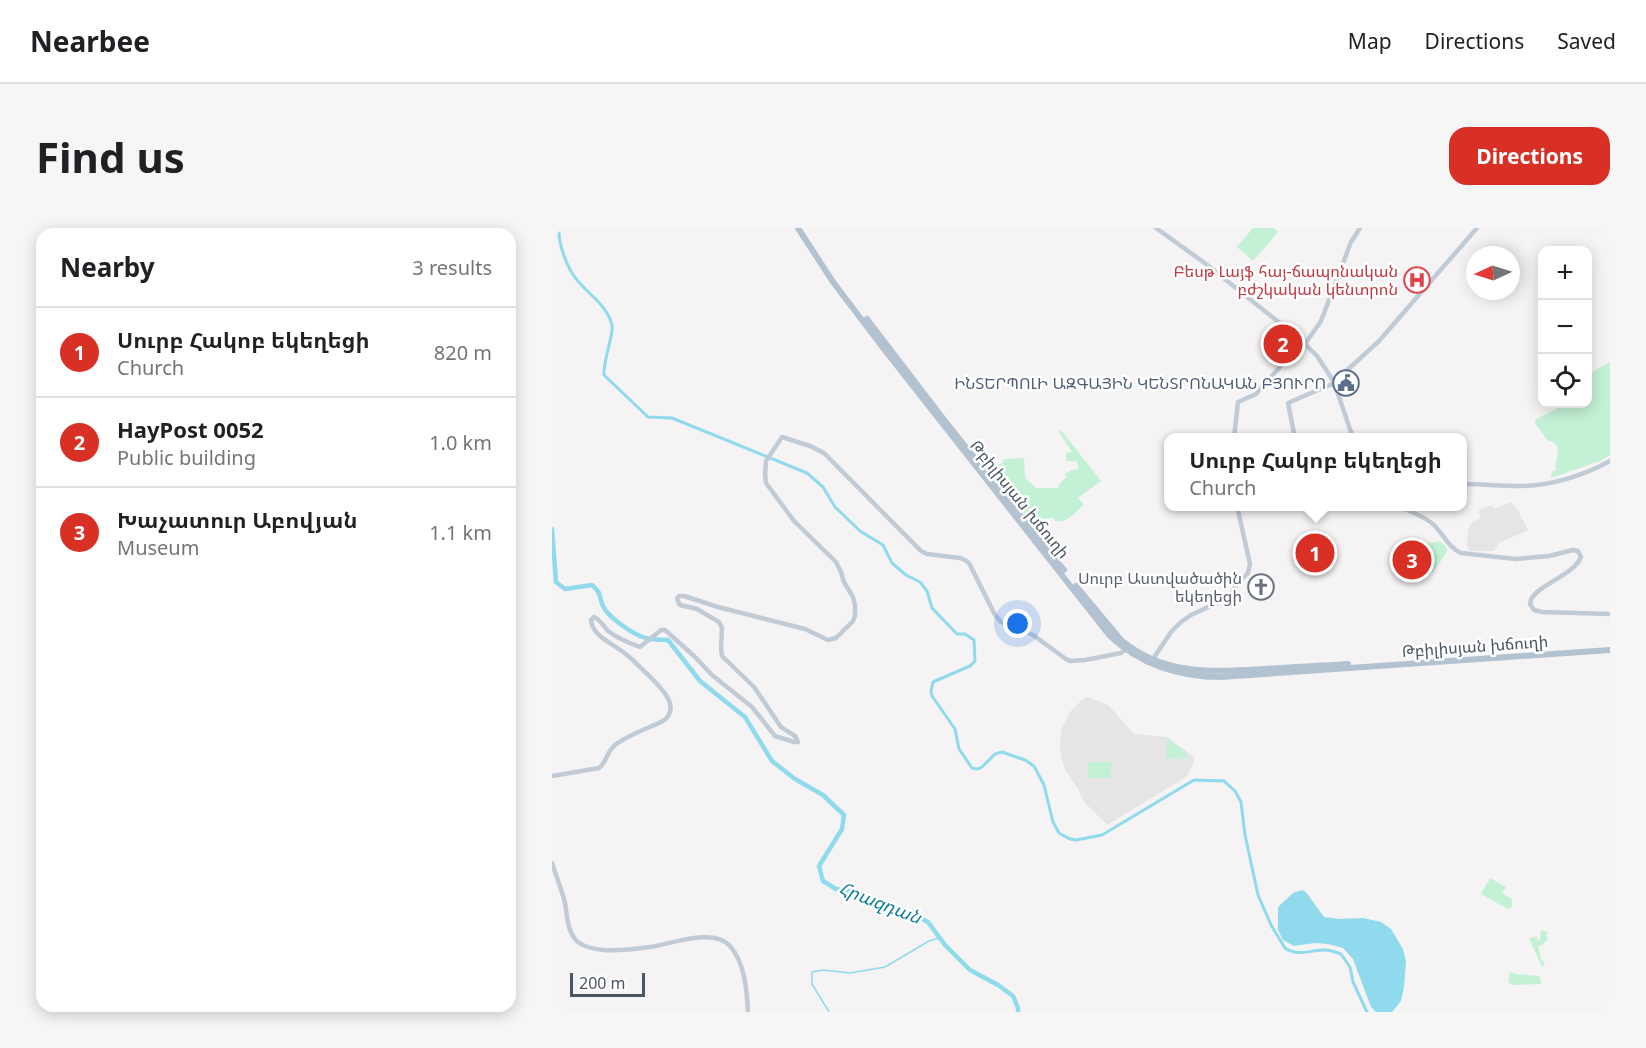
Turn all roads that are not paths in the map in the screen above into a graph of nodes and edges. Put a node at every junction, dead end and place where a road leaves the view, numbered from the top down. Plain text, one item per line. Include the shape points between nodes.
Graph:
1 (798, 228) edge
2 (802, 228) edge
3 (1156, 228) edge
4 (1360, 228) edge
5 (1477, 228) edge
6 (1304, 343) junction
7 (1334, 382) junction
8 (1235, 433) edge
9 (1294, 433) edge
10 (1351, 433) edge
11 (1610, 462) edge
12 (1467, 484) edge
13 (1238, 511) edge
14 (1408, 511) edge
15 (1610, 614) edge
16 (1127, 648) junction
17 (1610, 648) edge
18 (1153, 659) junction
19 (1339, 667) junction
20 (552, 776) edge
21 (552, 863) edge
22 (748, 1012) edge

1 - 16 main road, Թբիլիսյան խճուղի via 833,282 935,415 1109,635
2 - 16 main road, Թբիլիսյան խճուղի via 836,279 945,421
3 - 6 street
4 - 6 street via 1321,321
5 - 7 street via 1378,341
6 - 7 street
6 - 8 street via 1256,394 1238,402
7 - 9 street via 1288,403
7 - 10 street
11 - 12 street via 1549,483
13 - 18 street via 1250,564 1248,573 1228,598 1181,622
14 - 15 street via 1427,519 1453,550 1461,553 1515,559 1580,552 1578,563 1530,602 1534,610 1542,612
16 - 18 main road, Թբիլիսյան խճուղի
16 - 19 main road, Թբիլիսյան խճուղի via 1163,669 1188,675 1221,677
16 - 20 street via 1121,653 1070,661 1033,635 1001,622 969,563 921,551 824,453 782,437 766,461 768,487 794,522 833,558 853,597 853,621 836,638 828,639 806,629 684,596 677,601 721,625 722,656 754,687 781,728 798,741 775,736 752,707 665,630 640,647 592,617 598,634 662,689 670,711 666,719 617,744 599,768
17 - 19 main road, Թբիլիսյան խճուղի
18 - 19 main road, Թբիլիսյան խճուղի via 1178,668 1214,672
21 - 22 street via 569,926 580,944 613,950 717,938 730,946 746,978

